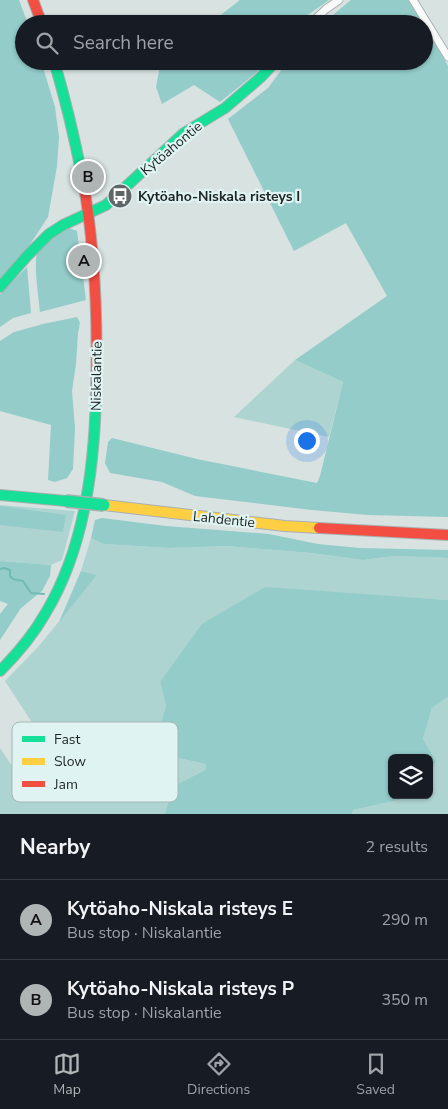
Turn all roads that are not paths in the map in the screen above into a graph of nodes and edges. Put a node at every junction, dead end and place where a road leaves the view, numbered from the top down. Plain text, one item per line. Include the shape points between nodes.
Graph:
1 (33, 0) edge
2 (339, 0) edge
3 (413, 0) edge
4 (39, 15) edge
5 (320, 15) edge
6 (422, 15) edge
7 (433, 32) edge
8 (448, 56) edge
9 (57, 70) edge
10 (268, 70) edge
11 (88, 215) junction
12 (0, 287) edge
13 (0, 494) edge
14 (448, 534) edge
15 (0, 671) edge

1 - 4 main road
2 - 5 street
3 - 6 street
7 - 8 street
9 - 11 main road, Niskalantie via 75,140
10 - 11 main road, Kytöahontie via 225,108 184,133 106,205
11 - 12 main road, Kytöahontie via 44,239
11 - 15 main road, Niskalantie via 95,277 97,349 95,429 83,512 58,592 34,632
13 - 14 main road, Lahdentie, bridge via 285,526

